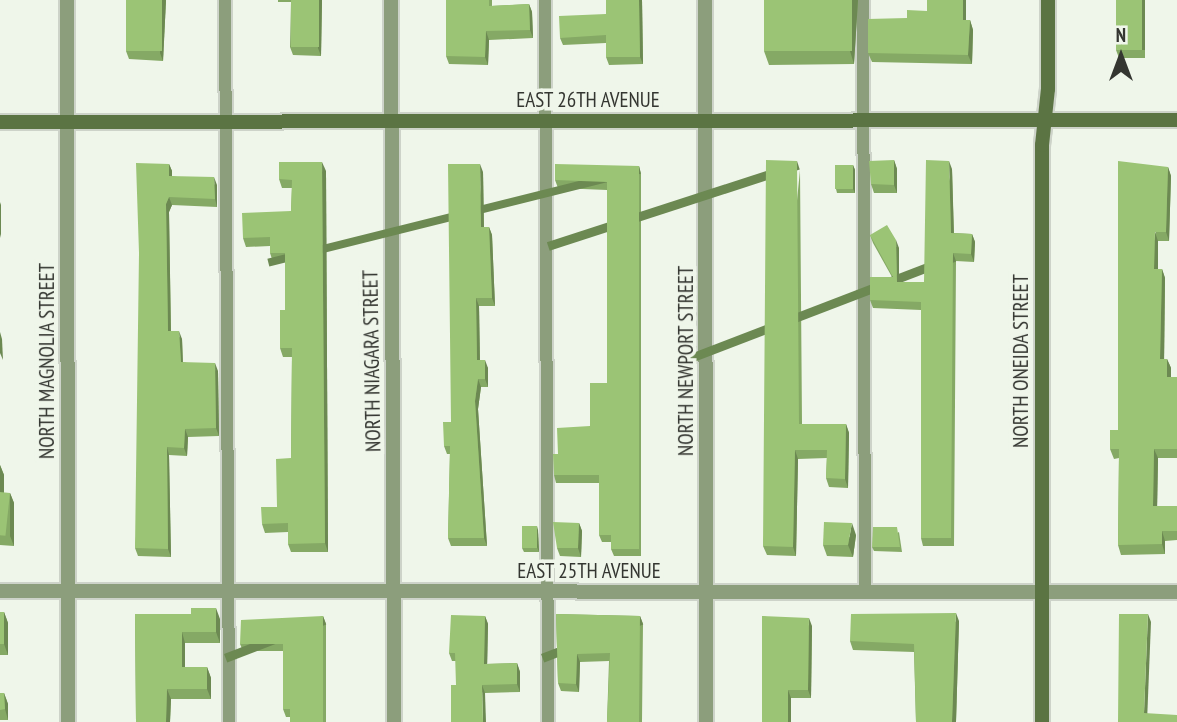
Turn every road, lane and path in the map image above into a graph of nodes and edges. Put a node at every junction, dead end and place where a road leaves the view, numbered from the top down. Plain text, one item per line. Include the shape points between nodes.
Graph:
1 (67, 0) edge
2 (225, 0) edge
3 (391, 0) edge
4 (545, 0) edge
5 (705, 0) edge
6 (863, 0) edge
7 (1048, 0) edge
8 (864, 120) junction
9 (1045, 120) junction
10 (1177, 120) edge
11 (226, 121) junction
12 (391, 121) junction
13 (545, 121) junction
14 (707, 121) junction
15 (0, 122) edge
16 (68, 122) junction
17 (0, 591) edge
18 (69, 591) junction
19 (228, 591) junction
20 (396, 592) junction
21 (547, 592) junction
22 (706, 592) junction
23 (865, 592) junction
24 (1042, 592) junction
25 (1177, 592) edge
26 (68, 722) edge
27 (229, 722) edge
28 (394, 722) edge
29 (548, 722) edge
30 (706, 722) edge
31 (1042, 722) edge

1 - 16 street, NORTH MAGNOLIA STREET
2 - 11 lane
3 - 12 street, NORTH NIAGARA STREET
4 - 13 lane
5 - 14 street, NORTH NEWPORT STREET
6 - 8 lane
7 - 9 street, NORTH ONEIDA STREET
8 - 9 street, EAST 26TH AVENUE
8 - 14 street, EAST 26TH AVENUE
8 - 23 lane
9 - 10 street, EAST 26TH AVENUE
9 - 24 street, NORTH ONEIDA STREET
11 - 12 street, EAST 26TH AVENUE
11 - 16 street, EAST 26TH AVENUE
11 - 19 lane
12 - 13 street, EAST 26TH AVENUE
12 - 20 street, NORTH NIAGARA STREET
13 - 14 street, EAST 26TH AVENUE
13 - 21 lane
14 - 22 street, NORTH NEWPORT STREET
15 - 16 street, EAST 26TH AVENUE
16 - 18 street, NORTH MAGNOLIA STREET
17 - 18 street, EAST 25TH AVENUE
18 - 19 street, EAST 25TH AVENUE
18 - 26 street, NORTH MAGNOLIA STREET
19 - 20 street, EAST 25TH AVENUE
19 - 27 lane
20 - 21 street, EAST 25TH AVENUE
20 - 28 street, NORTH NIAGARA STREET
21 - 22 street, EAST 25TH AVENUE
21 - 29 lane
22 - 23 street, EAST 25TH AVENUE
22 - 30 street, NORTH NEWPORT STREET
23 - 24 street, EAST 25TH AVENUE
24 - 25 street, EAST 25TH AVENUE
24 - 31 street, NORTH ONEIDA STREET

